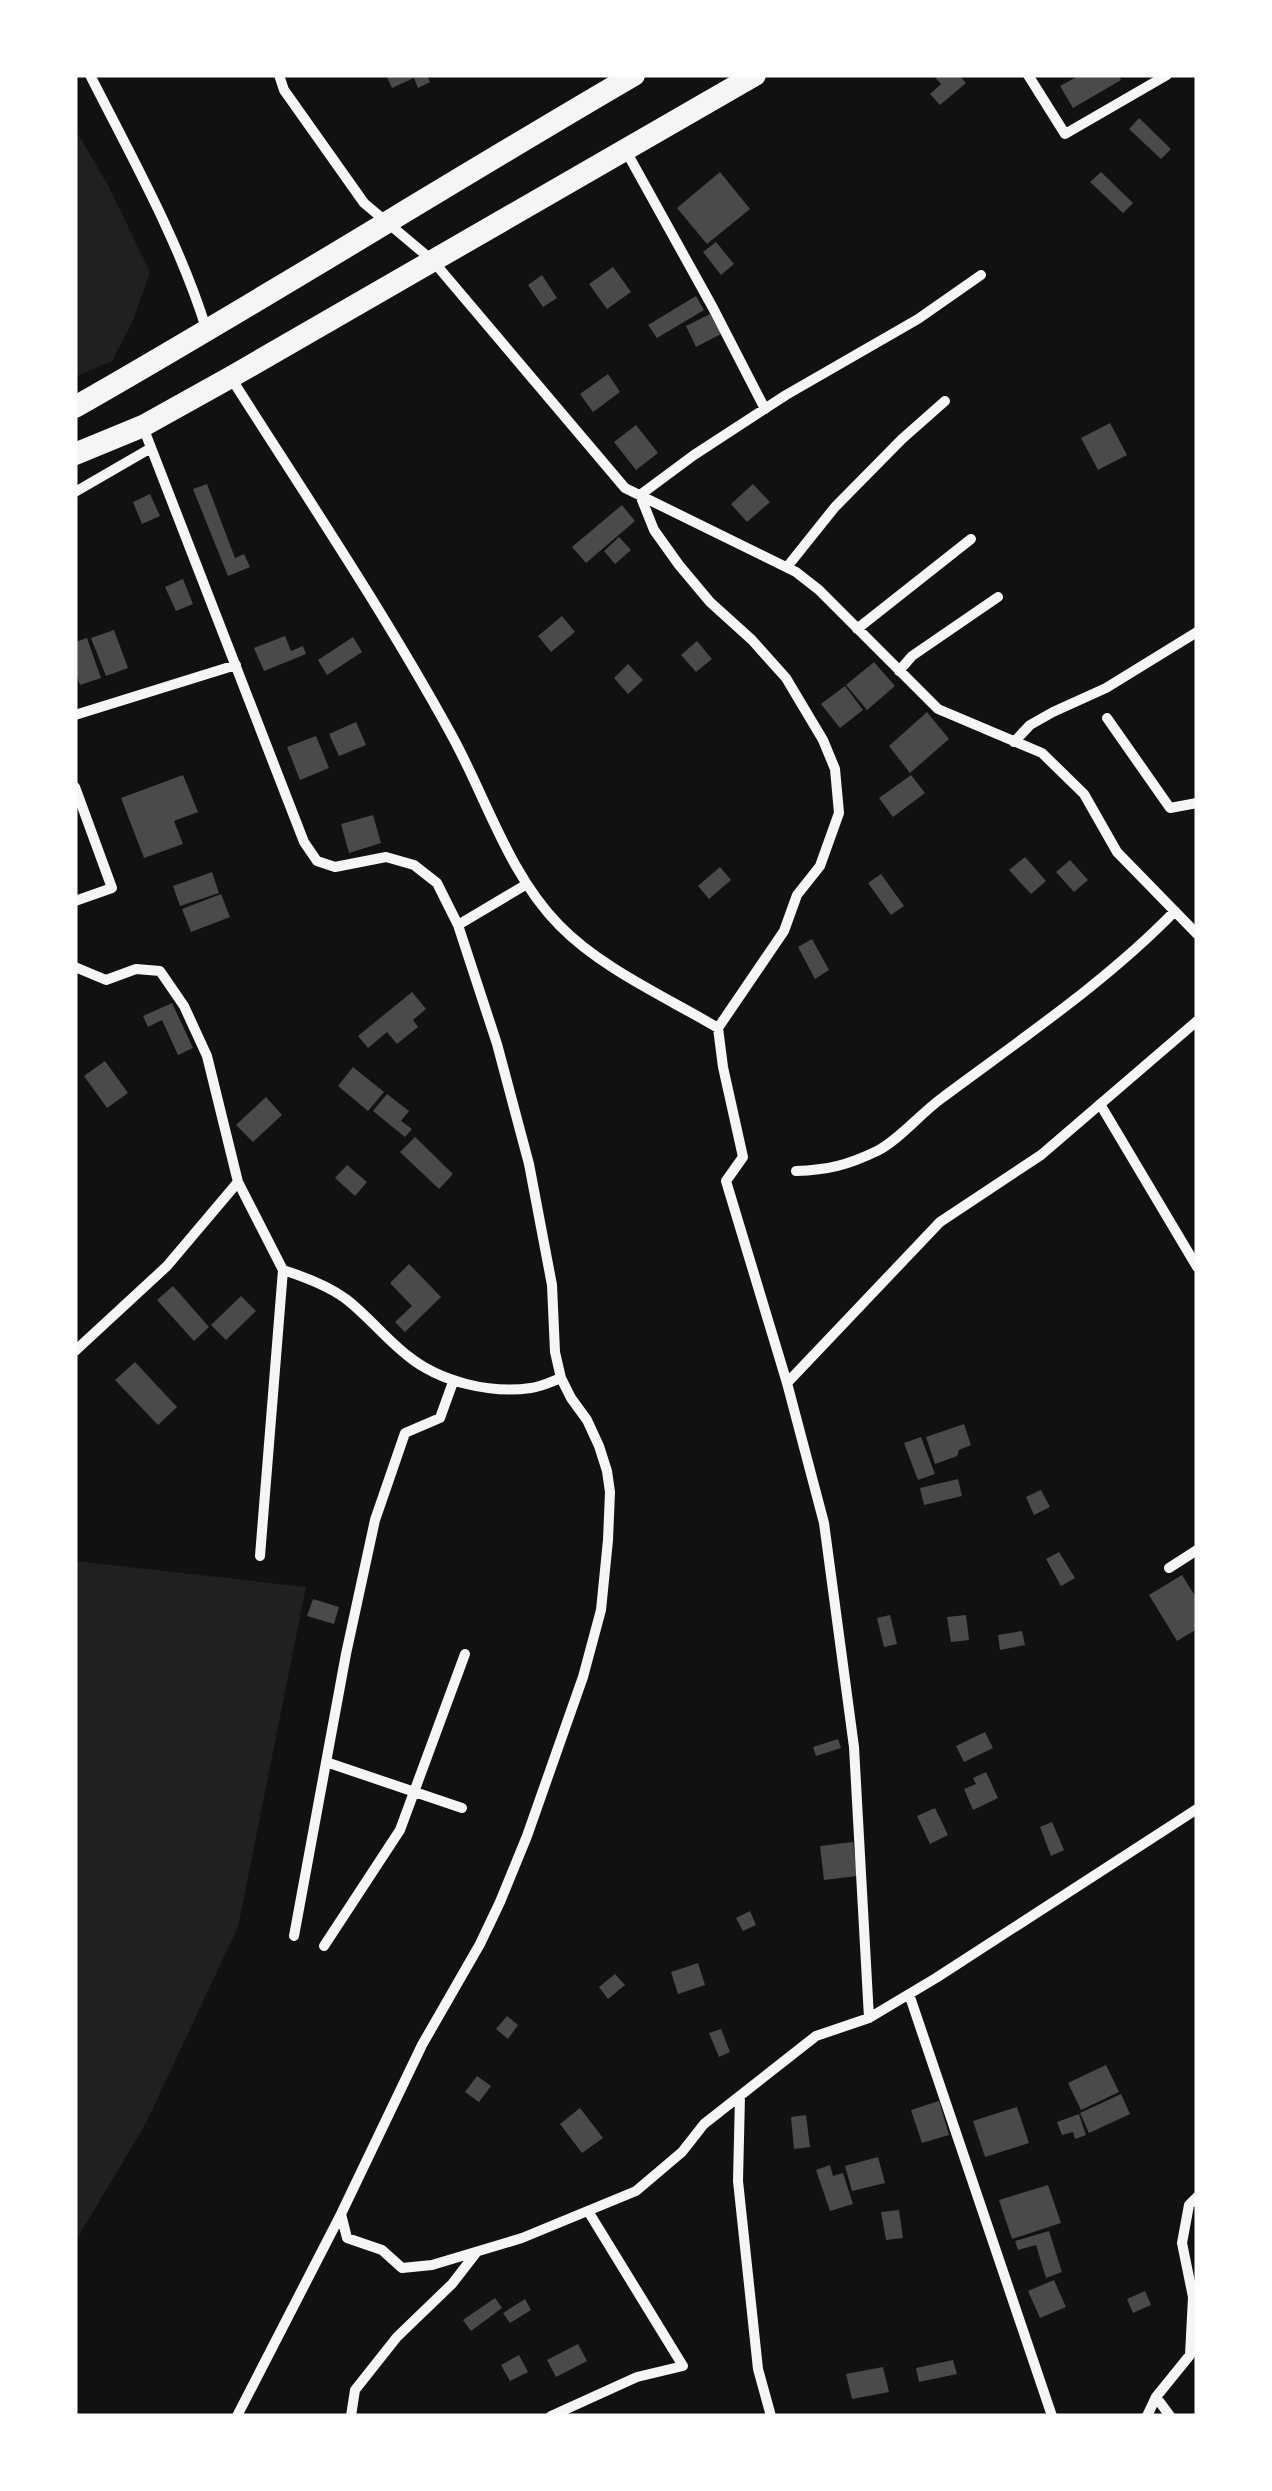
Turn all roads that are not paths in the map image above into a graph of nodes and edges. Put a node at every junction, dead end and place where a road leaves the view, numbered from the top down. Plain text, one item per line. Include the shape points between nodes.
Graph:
1 (90, 75) edge
2 (279, 75) edge
3 (634, 75) edge
4 (755, 75) edge
5 (1028, 75) edge
6 (1167, 75) edge
7 (626, 151) junction
8 (386, 222) junction
9 (434, 261) junction
10 (981, 275) dead end
11 (207, 332) junction
12 (231, 377) junction
13 (944, 402) dead end
14 (75, 407) edge
15 (766, 409) junction
16 (147, 437) junction
17 (75, 454) edge
18 (75, 492) edge
19 (640, 496) junction
20 (971, 540) dead end
21 (786, 567) junction
22 (998, 597) dead end
23 (857, 630) junction
24 (1197, 632) edge
25 (236, 665) junction
26 (900, 671) junction
27 (75, 715) edge
28 (1107, 718) dead end
29 (1014, 742) junction
30 (75, 787) edge
31 (1197, 803) edge
32 (527, 884) junction
33 (75, 902) edge
34 (1175, 911) junction
35 (458, 924) junction
36 (1197, 934) edge
37 (75, 968) edge
38 (1197, 1022) edge
39 (718, 1028) junction
40 (1100, 1104) junction
41 (796, 1172) dead end
42 (238, 1182) junction
43 (1197, 1266) edge
44 (283, 1270) junction
45 (75, 1351) edge
46 (560, 1378) junction
47 (453, 1382) junction
48 (787, 1383) junction
49 (1197, 1550) edge
50 (260, 1556) dead end
51 (1169, 1568) dead end
52 (465, 1654) dead end
53 (326, 1762) junction
54 (414, 1792) junction
55 (462, 1808) dead end
56 (1195, 1814) edge
57 (294, 1936) dead end
58 (324, 1946) dead end
59 (909, 1994) junction
60 (869, 2018) junction
61 (740, 2096) junction
62 (1197, 2196) edge
63 (588, 2210) junction
64 (340, 2214) junction
65 (476, 2252) junction
66 (1156, 2397) junction
67 (236, 2416) edge
68 (352, 2416) edge
69 (550, 2416) edge
70 (770, 2416) edge
71 (1052, 2416) edge
72 (1147, 2416) edge
73 (1170, 2416) edge

1 - 11 street via 173,241
2 - 8 street via 364,203
3 - 8 main road
4 - 7 main road
5 - 6 street via 1065,134
7 - 9 main road
7 - 15 street
8 - 9 street
8 - 11 main road
9 - 12 main road
9 - 19 street via 625,488
10 - 15 street
11 - 14 main road
12 - 16 main road
12 - 32 street via 413,668
13 - 21 street via 835,507
15 - 19 street
16 - 17 main road
16 - 18 street
16 - 25 street
19 - 21 street
19 - 39 street via 680,565 786,678 836,769 839,813 820,866
20 - 23 street
21 - 23 street
22 - 26 street
23 - 26 street
24 - 29 street via 1030,725
25 - 27 street
25 - 35 street via 317,861 336,866 386,858 414,864 437,883
26 - 29 street via 938,709
28 - 31 street via 1170,808
29 - 34 street via 1042,753 1084,794 1117,852
30 - 33 street via 112,888
32 - 35 street
32 - 39 street via 588,952
34 - 36 street
34 - 41 street via 1145,942 881,1150 831,1170
35 - 46 street via 529,1164 552,1285
37 - 42 street via 106,980 136,969 160,972 207,1056
38 - 40 street
39 - 48 street via 743,1157 726,1181
40 - 43 street
40 - 48 street via 1042,1155 940,1222
42 - 44 street
42 - 45 street via 168,1266
44 - 47 street via 345,1298 408,1356
44 - 50 street
46 - 47 street via 534,1388
46 - 64 street via 588,1420 610,1492 601,1610 500,1902
47 - 53 street via 440,1418 405,1433 375,1520
48 - 60 street via 824,1523 854,1746
49 - 51 street
52 - 54 street
53 - 54 street
53 - 57 street
54 - 55 street
54 - 58 street via 400,1830
56 - 59 street
59 - 60 street
59 - 71 street
60 - 61 street via 816,2036
61 - 63 street via 636,2191
61 - 70 street via 738,2181 758,2369
62 - 66 street via 1182,2243 1192,2298 1190,2355
63 - 65 street
63 - 69 street via 683,2366 637,2377
64 - 65 street via 347,2238 382,2250 402,2268
64 - 67 street
65 - 68 street via 355,2390
66 - 72 street
66 - 73 street

